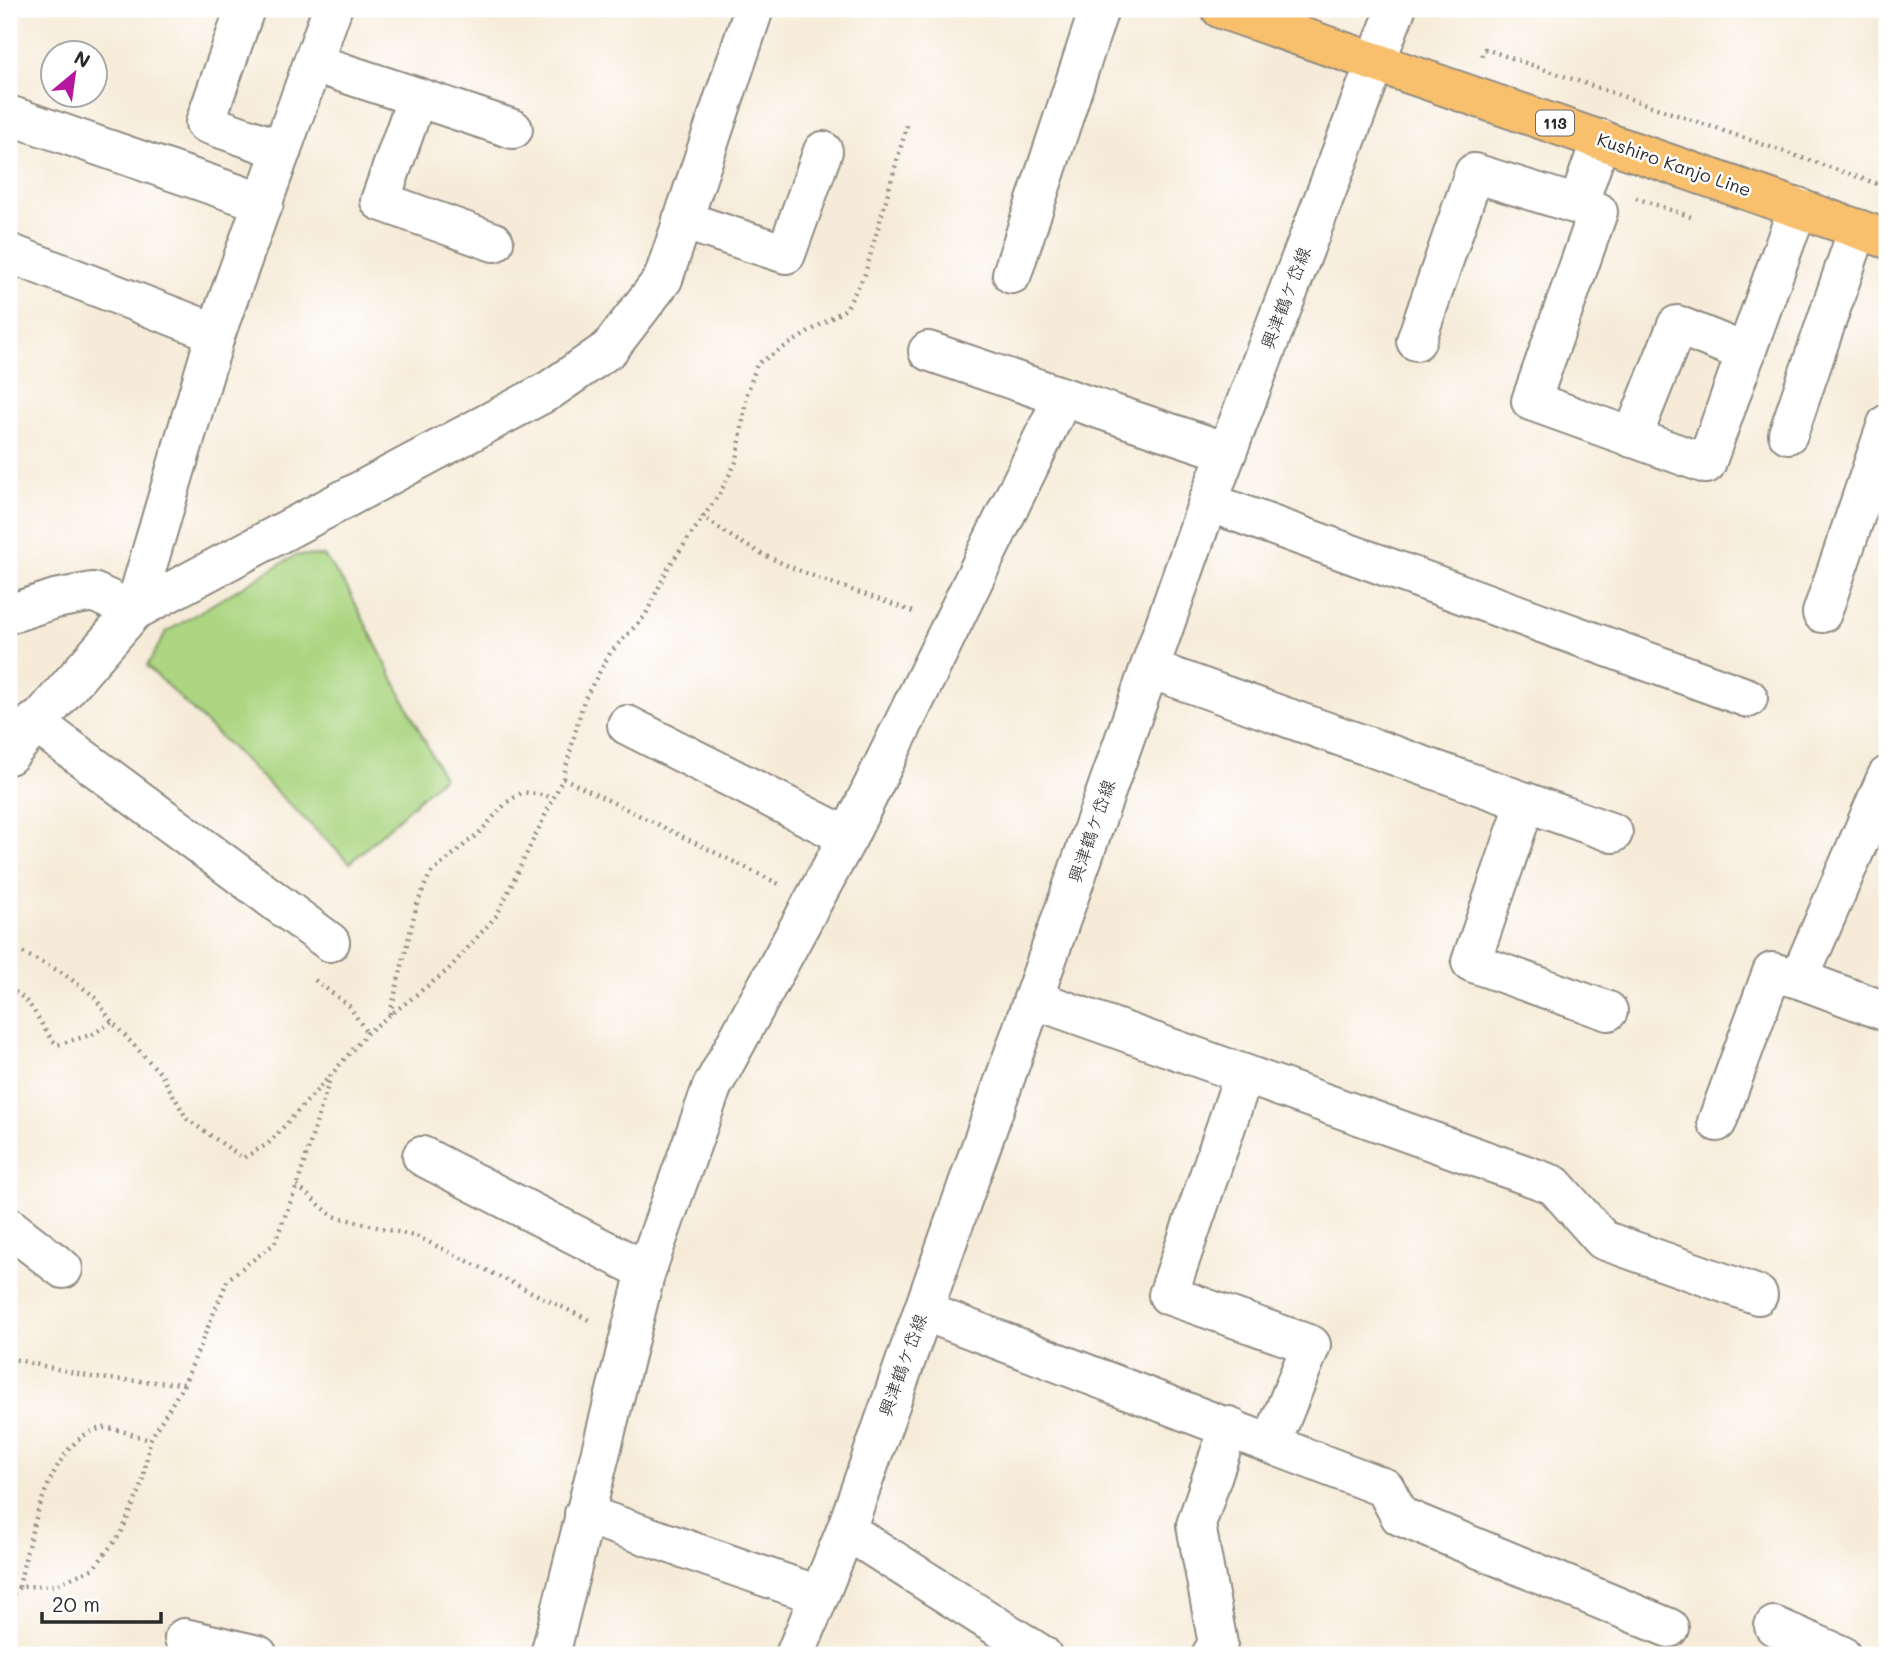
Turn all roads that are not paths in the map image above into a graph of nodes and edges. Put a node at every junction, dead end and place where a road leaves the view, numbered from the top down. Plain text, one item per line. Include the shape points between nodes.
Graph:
1 (245, 9) edge
2 (332, 9) edge
3 (754, 9) edge
4 (1099, 9) edge
5 (1222, 9) edge
6 (1395, 9) edge
7 (1377, 62) junction
8 (313, 63) junction
9 (417, 97) junction
10 (9, 115) edge
11 (513, 129) dead end
12 (1601, 139) junction
13 (282, 150) junction
14 (823, 151) dead end
15 (264, 203) junction
16 (1578, 205) junction
17 (1798, 207) junction
18 (682, 220) junction
19 (1873, 234) edge
20 (494, 242) dead end
21 (9, 253) edge
22 (1012, 274) dead end
23 (216, 332) junction
24 (1416, 341) dead end
25 (928, 351) dead end
26 (1746, 352) junction
27 (1063, 397) junction
28 (1887, 424) edge
29 (1788, 434) dead end
30 (1632, 438) junction
31 (1227, 452) junction
32 (1208, 502) junction
33 (134, 611) junction
34 (1822, 613) dead end
35 (9, 614) edge
36 (1150, 669) junction
37 (1748, 698) dead end
38 (34, 722) junction
39 (626, 725) dead end
40 (9, 755) edge
41 (1887, 776) edge
42 (1526, 802) junction
43 (1613, 833) dead end
44 (848, 837) junction
45 (330, 942) dead end
46 (1799, 979) junction
47 (1033, 999) junction
48 (1608, 1012) dead end
49 (1887, 1012) edge
50 (1244, 1074) junction
51 (1717, 1122) dead end
52 (422, 1156) dead end
53 (9, 1227) edge
54 (63, 1269) dead end
55 (646, 1271) junction
56 (1758, 1295) dead end
57 (923, 1311) junction
58 (1229, 1426) junction
59 (1272, 1442) junction
60 (584, 1514) junction
61 (846, 1530) junction
62 (818, 1595) junction
63 (1774, 1626) dead end
64 (1668, 1628) dead end
65 (184, 1638) dead end
66 (258, 1655) edge
67 (550, 1655) edge
68 (795, 1655) edge
69 (1042, 1655) edge
70 (1212, 1655) edge
71 (1841, 1655) edge

1 - 13 street via 205,123
2 - 8 street
3 - 18 street
4 - 22 street
5 - 7 main road, Kushiro Kanjo Line / 113
6 - 7 street, 興津鶴ケ岱線
7 - 12 main road, Kushiro Kanjo Line / 113
7 - 31 street, 興津鶴ケ岱線
8 - 9 street
8 - 13 street
9 - 11 street
9 - 20 street via 380,201
10 - 15 street
12 - 16 street
12 - 17 main road, Kushiro Kanjo Line / 113
13 - 15 street
14 - 18 street via 786,254
15 - 23 street
16 - 24 street via 1474,173
16 - 30 street via 1598,212 1531,401
17 - 19 main road, Kushiro Kanjo Line / 113
17 - 26 street
18 - 33 street via 663,279 609,349 550,390
19 - 29 street
21 - 23 street
23 - 33 street
25 - 27 street
26 - 30 street via 1677,325
26 - 30 street via 1706,464
27 - 31 street
27 - 44 street
28 - 34 street
31 - 32 street, 興津鶴ケ岱線
32 - 36 street, 興津鶴ケ岱線
32 - 37 street
33 - 35 street via 93,592
33 - 38 street
36 - 42 street
36 - 47 street, 興津鶴ケ岱線
38 - 40 street
38 - 45 street
39 - 44 street
41 - 46 street
42 - 43 street
42 - 48 street via 1472,962
44 - 55 street via 712,1087
46 - 49 street
46 - 51 street via 1772,972
47 - 50 street
47 - 57 street, 興津鶴ケ岱線
50 - 56 street via 1554,1185 1603,1240
50 - 59 street via 1168,1294 1311,1345
52 - 55 street
53 - 54 street
55 - 60 street
57 - 58 street
57 - 61 street, 興津鶴ケ岱線
58 - 59 street
58 - 70 street via 1195,1525 1217,1644
59 - 64 street via 1385,1488 1400,1516
60 - 62 street
60 - 67 street
61 - 62 street, 興津鶴ケ岱線
61 - 69 street
62 - 68 street, 興津鶴ケ岱線
63 - 71 street
65 - 66 street

